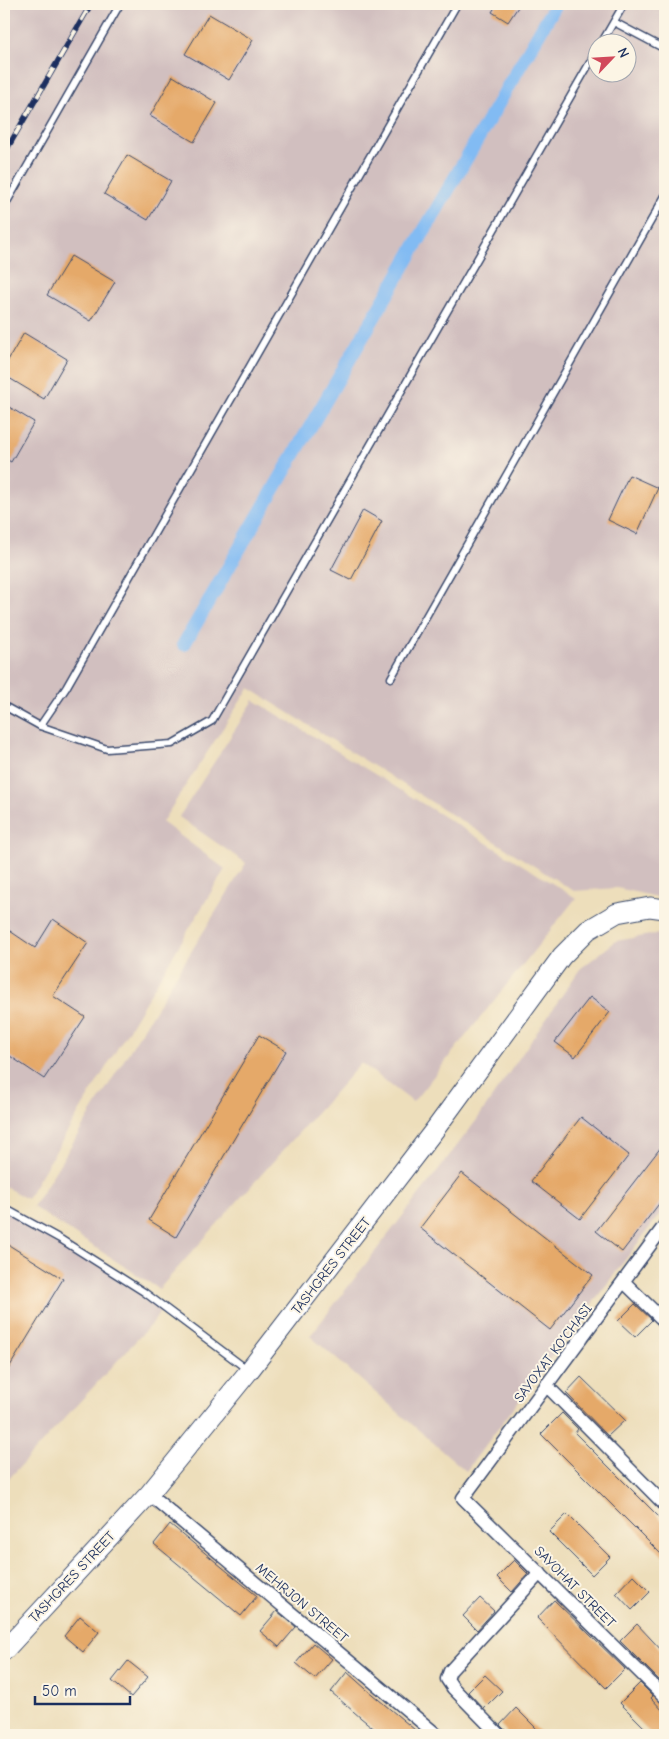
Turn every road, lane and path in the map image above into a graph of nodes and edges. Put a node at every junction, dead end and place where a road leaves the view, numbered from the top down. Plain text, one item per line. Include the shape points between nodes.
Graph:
1 (120, 4) edge
2 (457, 4) edge
3 (624, 4) edge
4 (614, 22) junction
5 (608, 32) edge
6 (665, 49) edge
7 (586, 69) edge
8 (665, 196) edge
9 (4, 207) edge
10 (391, 678) dead end
11 (4, 706) edge
12 (40, 726) junction
13 (665, 909) edge
14 (4, 1208) edge
15 (665, 1225) edge
16 (624, 1282) junction
17 (665, 1322) edge
18 (249, 1371) junction
19 (546, 1385) junction
20 (148, 1494) junction
21 (665, 1505) edge
22 (540, 1573) junction
23 (4, 1651) edge
24 (665, 1697) edge
25 (437, 1735) edge
26 (499, 1735) edge

1 - 9 lane
2 - 12 lane via 66,688
3 - 4 lane
4 - 5 lane
4 - 6 lane
7 - 12 lane via 212,721 172,744 107,749
8 - 10 lane
11 - 12 lane
13 - 18 main road, TASHGRES STREET via 650,907 617,913 588,930 562,956 436,1128
14 - 18 lane via 144,1292
15 - 16 street, SAYOXAT KO'CHASI
16 - 17 street
16 - 19 street, SAYOXAT KO'CHASI
18 - 20 main road, TASHGRES STREET
19 - 21 street
19 - 22 street, SAYOXAT KO'CHASI via 464,1498
20 - 23 main road, TASHGRES STREET
20 - 25 street, MEHRJON STREET
22 - 24 street, SAYOHAT STREET
22 - 26 street via 450,1671 447,1679

